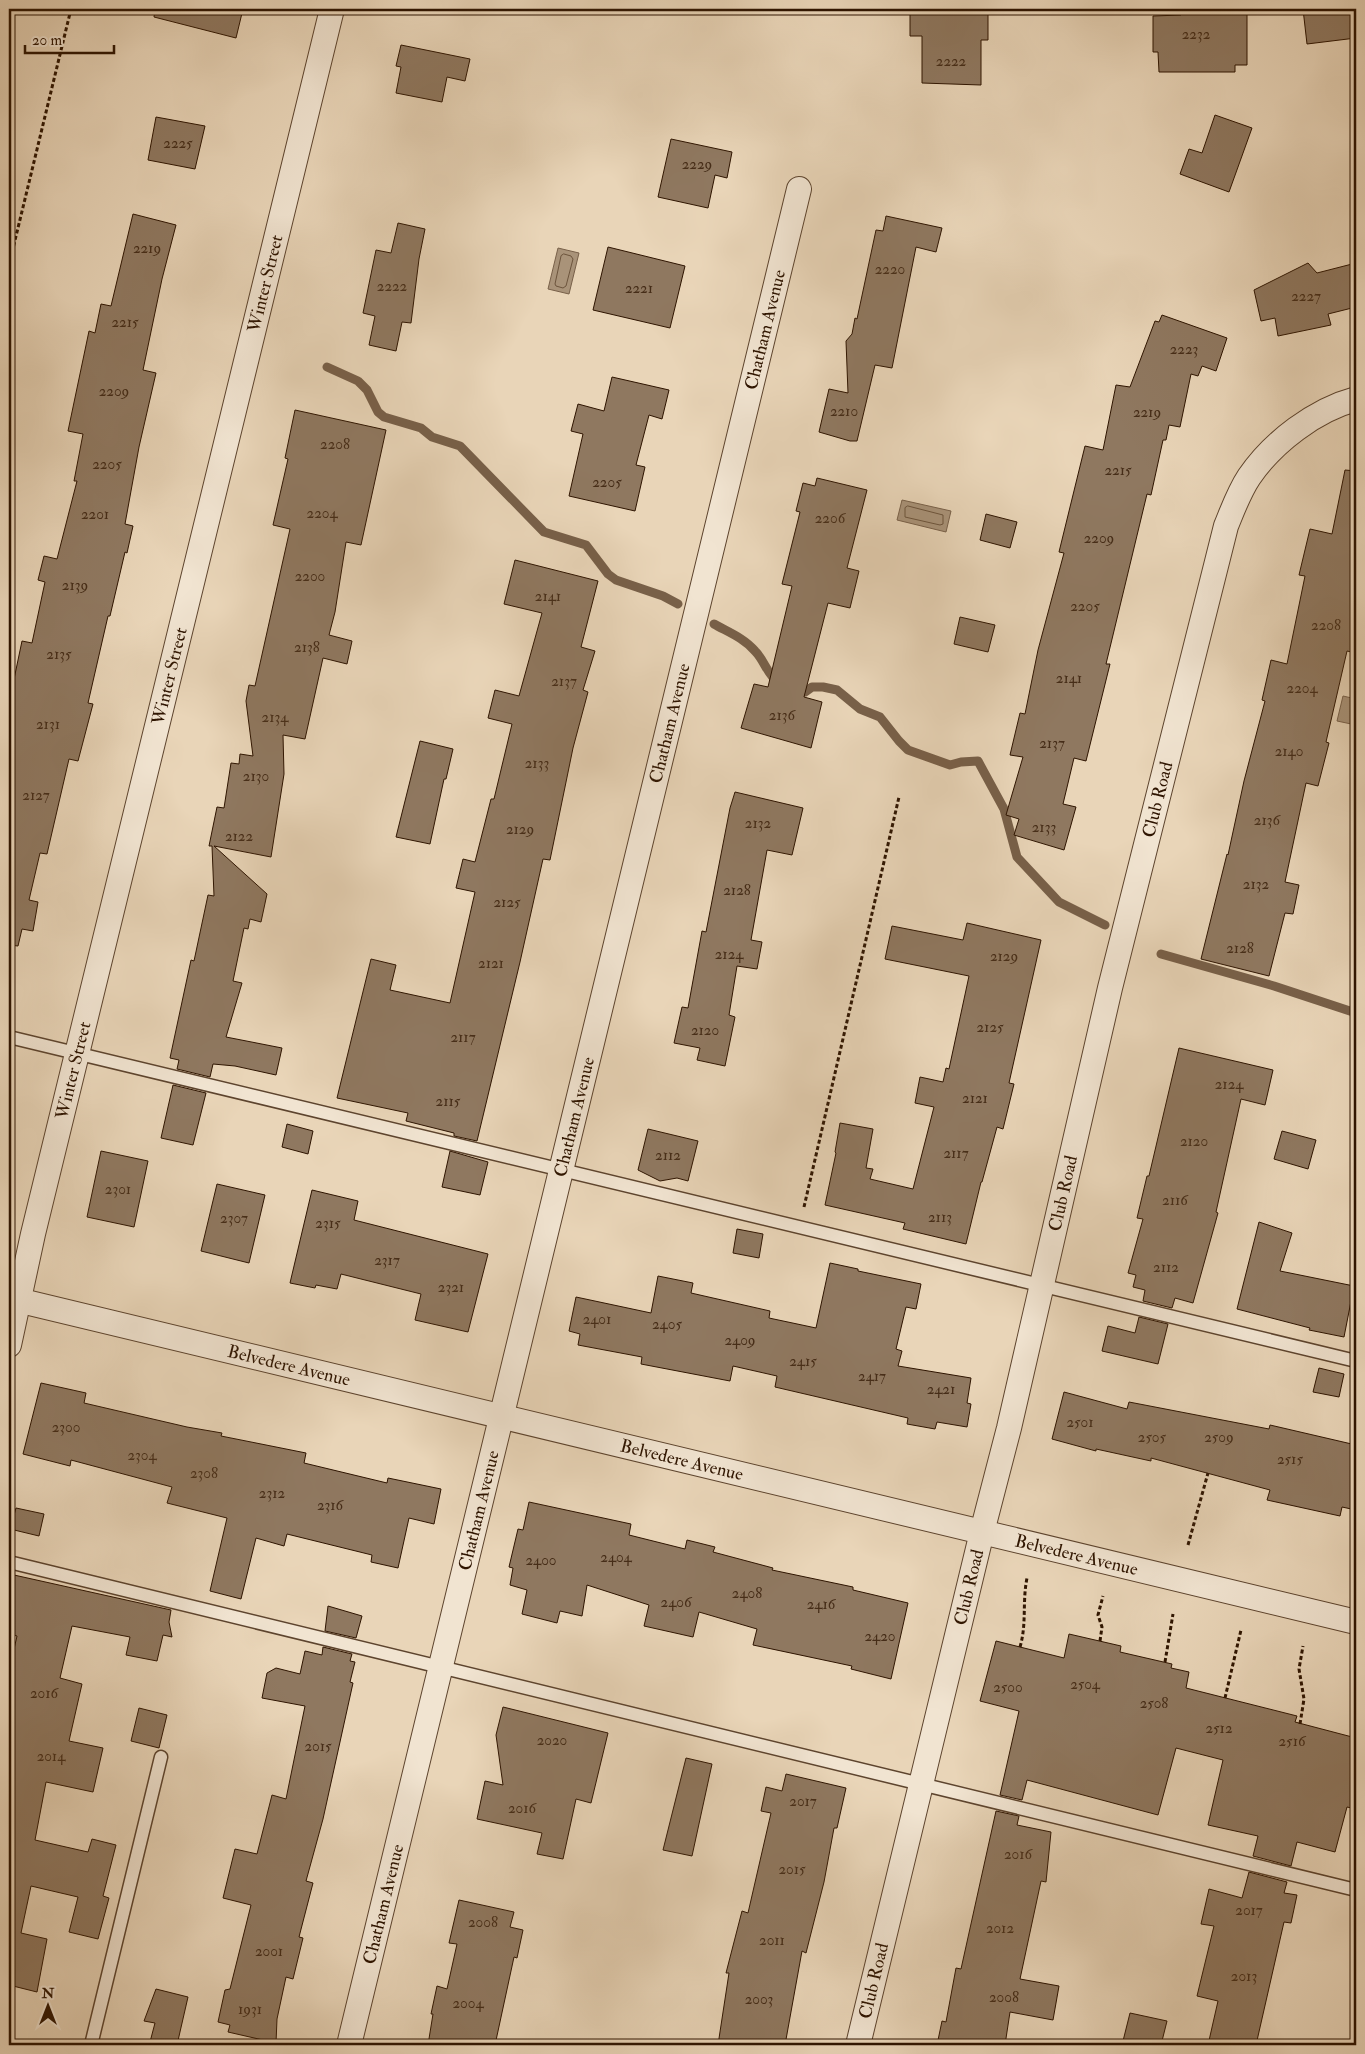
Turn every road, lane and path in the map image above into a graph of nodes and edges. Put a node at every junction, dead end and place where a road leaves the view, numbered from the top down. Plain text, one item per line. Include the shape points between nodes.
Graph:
1 (71, 9) edge
2 (332, 9) edge
3 (799, 189) dead end
4 (9, 265) edge
5 (1356, 399) edge
6 (899, 797) dead end
7 (9, 1036) edge
8 (77, 1053) junction
9 (562, 1170) junction
10 (799, 1227) junction
11 (1042, 1286) junction
12 (14, 1299) edge
13 (9, 1346) edge
14 (1356, 1361) edge
15 (501, 1417) junction
16 (1208, 1473) dead end
17 (982, 1532) junction
18 (1188, 1545) dead end
19 (9, 1562) edge
20 (1027, 1578) dead end
21 (1103, 1596) dead end
22 (1173, 1614) dead end
23 (1356, 1622) edge
24 (1241, 1630) dead end
25 (1100, 1641) dead end
26 (1304, 1646) dead end
27 (1020, 1647) dead end
28 (1165, 1662) dead end
29 (440, 1666) junction
30 (1356, 1696) edge
31 (1225, 1698) dead end
32 (1356, 1706) edge
33 (1300, 1724) dead end
34 (160, 1757) dead end
35 (921, 1783) junction
36 (1356, 1890) edge
37 (91, 2045) edge
38 (349, 2045) edge
39 (858, 2045) edge

1 - 4 path
2 - 8 street, Winter Street
3 - 9 street, Chatham Avenue
5 - 11 street, Club Road via 1320,414 1277,445 1249,477 1226,526 1108,996
6 - 10 path
7 - 8 lane
8 - 9 lane
8 - 12 street, Winter Street
9 - 10 lane
9 - 15 street, Chatham Avenue
10 - 11 lane
11 - 14 lane
11 - 17 street, Club Road
12 - 13 street, Winter Street
12 - 15 street, Belvedere Avenue
15 - 17 street, Belvedere Avenue
15 - 29 street, Chatham Avenue
16 - 18 path
17 - 23 street, Belvedere Avenue
17 - 35 street, Club Road
19 - 29 lane
20 - 27 path
21 - 25 path via 1098,1615 1102,1627
22 - 28 path
24 - 31 path
26 - 33 path via 1299,1669 1304,1698
29 - 35 lane
29 - 38 street, Chatham Avenue
30 - 32 path
34 - 37 lane
35 - 36 lane
35 - 39 street, Club Road

